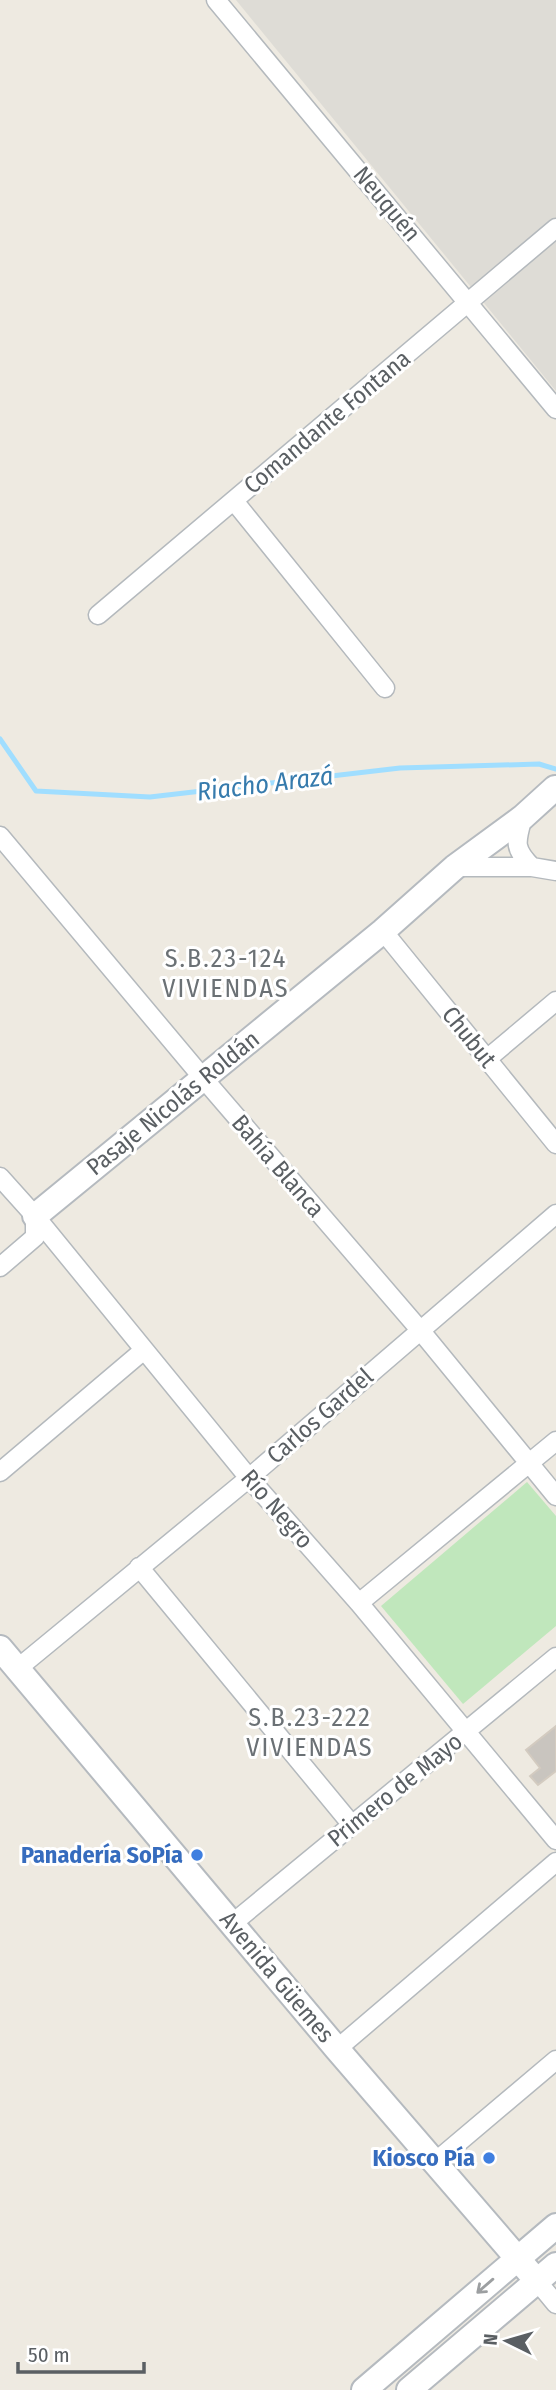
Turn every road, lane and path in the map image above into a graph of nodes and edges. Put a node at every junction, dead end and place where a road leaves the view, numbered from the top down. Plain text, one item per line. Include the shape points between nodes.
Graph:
1 (216, 0) edge
2 (556, 228) edge
3 (468, 301) junction
4 (556, 409) edge
5 (234, 501) junction
6 (98, 615) dead end
7 (385, 688) dead end
8 (555, 788) edge
9 (523, 817) junction
10 (2, 841) edge
11 (455, 867) junction
12 (532, 867) junction
13 (556, 871) edge
14 (383, 931) junction
15 (556, 1001) edge
16 (487, 1059) junction
17 (203, 1079) junction
18 (556, 1144) edge
19 (0, 1177) edge
20 (556, 1214) edge
21 (35, 1216) junction
22 (0, 1266) edge
23 (420, 1330) junction
24 (144, 1350) junction
25 (556, 1441) edge
26 (528, 1464) junction
27 (0, 1472) edge
28 (249, 1478) junction
29 (556, 1496) edge
30 (139, 1567) junction
31 (359, 1603) junction
32 (0, 1648) edge
33 (556, 1657) edge
34 (17, 1669) junction
35 (467, 1731) junction
36 (352, 1825) junction
37 (556, 1840) edge
38 (556, 1861) edge
39 (233, 1923) junction
40 (337, 2049) junction
41 (556, 2060) edge
42 (434, 2163) junction
43 (556, 2226) edge
44 (518, 2258) junction
45 (556, 2265) edge
46 (537, 2281) junction
47 (556, 2304) edge
48 (364, 2390) edge
49 (409, 2390) edge

1 - 3 street, Neuquén
2 - 3 street, Comandante Fontana
3 - 4 street, Neuquén
3 - 5 street, Comandante Fontana
5 - 6 street, Comandante Fontana
5 - 7 street
8 - 9 street, Pasaje Nicolás Roldán
9 - 11 street, Pasaje Nicolás Roldán
9 - 12 street via 517,837 519,855
10 - 17 street, Bahía Blanca
11 - 12 street
11 - 14 street, Pasaje Nicolás Roldán
12 - 13 street
14 - 16 street, Chubut
14 - 17 street, Pasaje Nicolás Roldán
15 - 16 street
16 - 18 street, Chubut
17 - 21 street, Pasaje Nicolás Roldán
17 - 23 street, Bahía Blanca
19 - 21 street, Río Negro
20 - 23 street, Carlos Gardel
21 - 22 street via 35,1237
21 - 24 street, Río Negro
23 - 26 street, Bahía Blanca
23 - 28 street, Carlos Gardel
24 - 27 street
24 - 28 street, Río Negro
25 - 26 street
26 - 29 street, Bahía Blanca
26 - 31 street
28 - 30 street, Carlos Gardel
28 - 31 street, Río Negro
30 - 34 street, Carlos Gardel
30 - 36 street
31 - 35 street, Río Negro
32 - 34 street, Avenida Güemes
33 - 35 street, Primero de Mayo
34 - 39 street, Avenida Güemes
35 - 36 street, Primero de Mayo
35 - 37 street, Río Negro
36 - 39 street, Primero de Mayo
38 - 40 street
39 - 40 street, Avenida Güemes
40 - 42 street, Avenida Güemes
41 - 42 street
42 - 44 street, Avenida Güemes
43 - 44 street
44 - 46 street, Avenida Güemes
44 -> 48 street
45 - 46 street
46 - 47 street, Avenida Güemes
46 - 49 street

